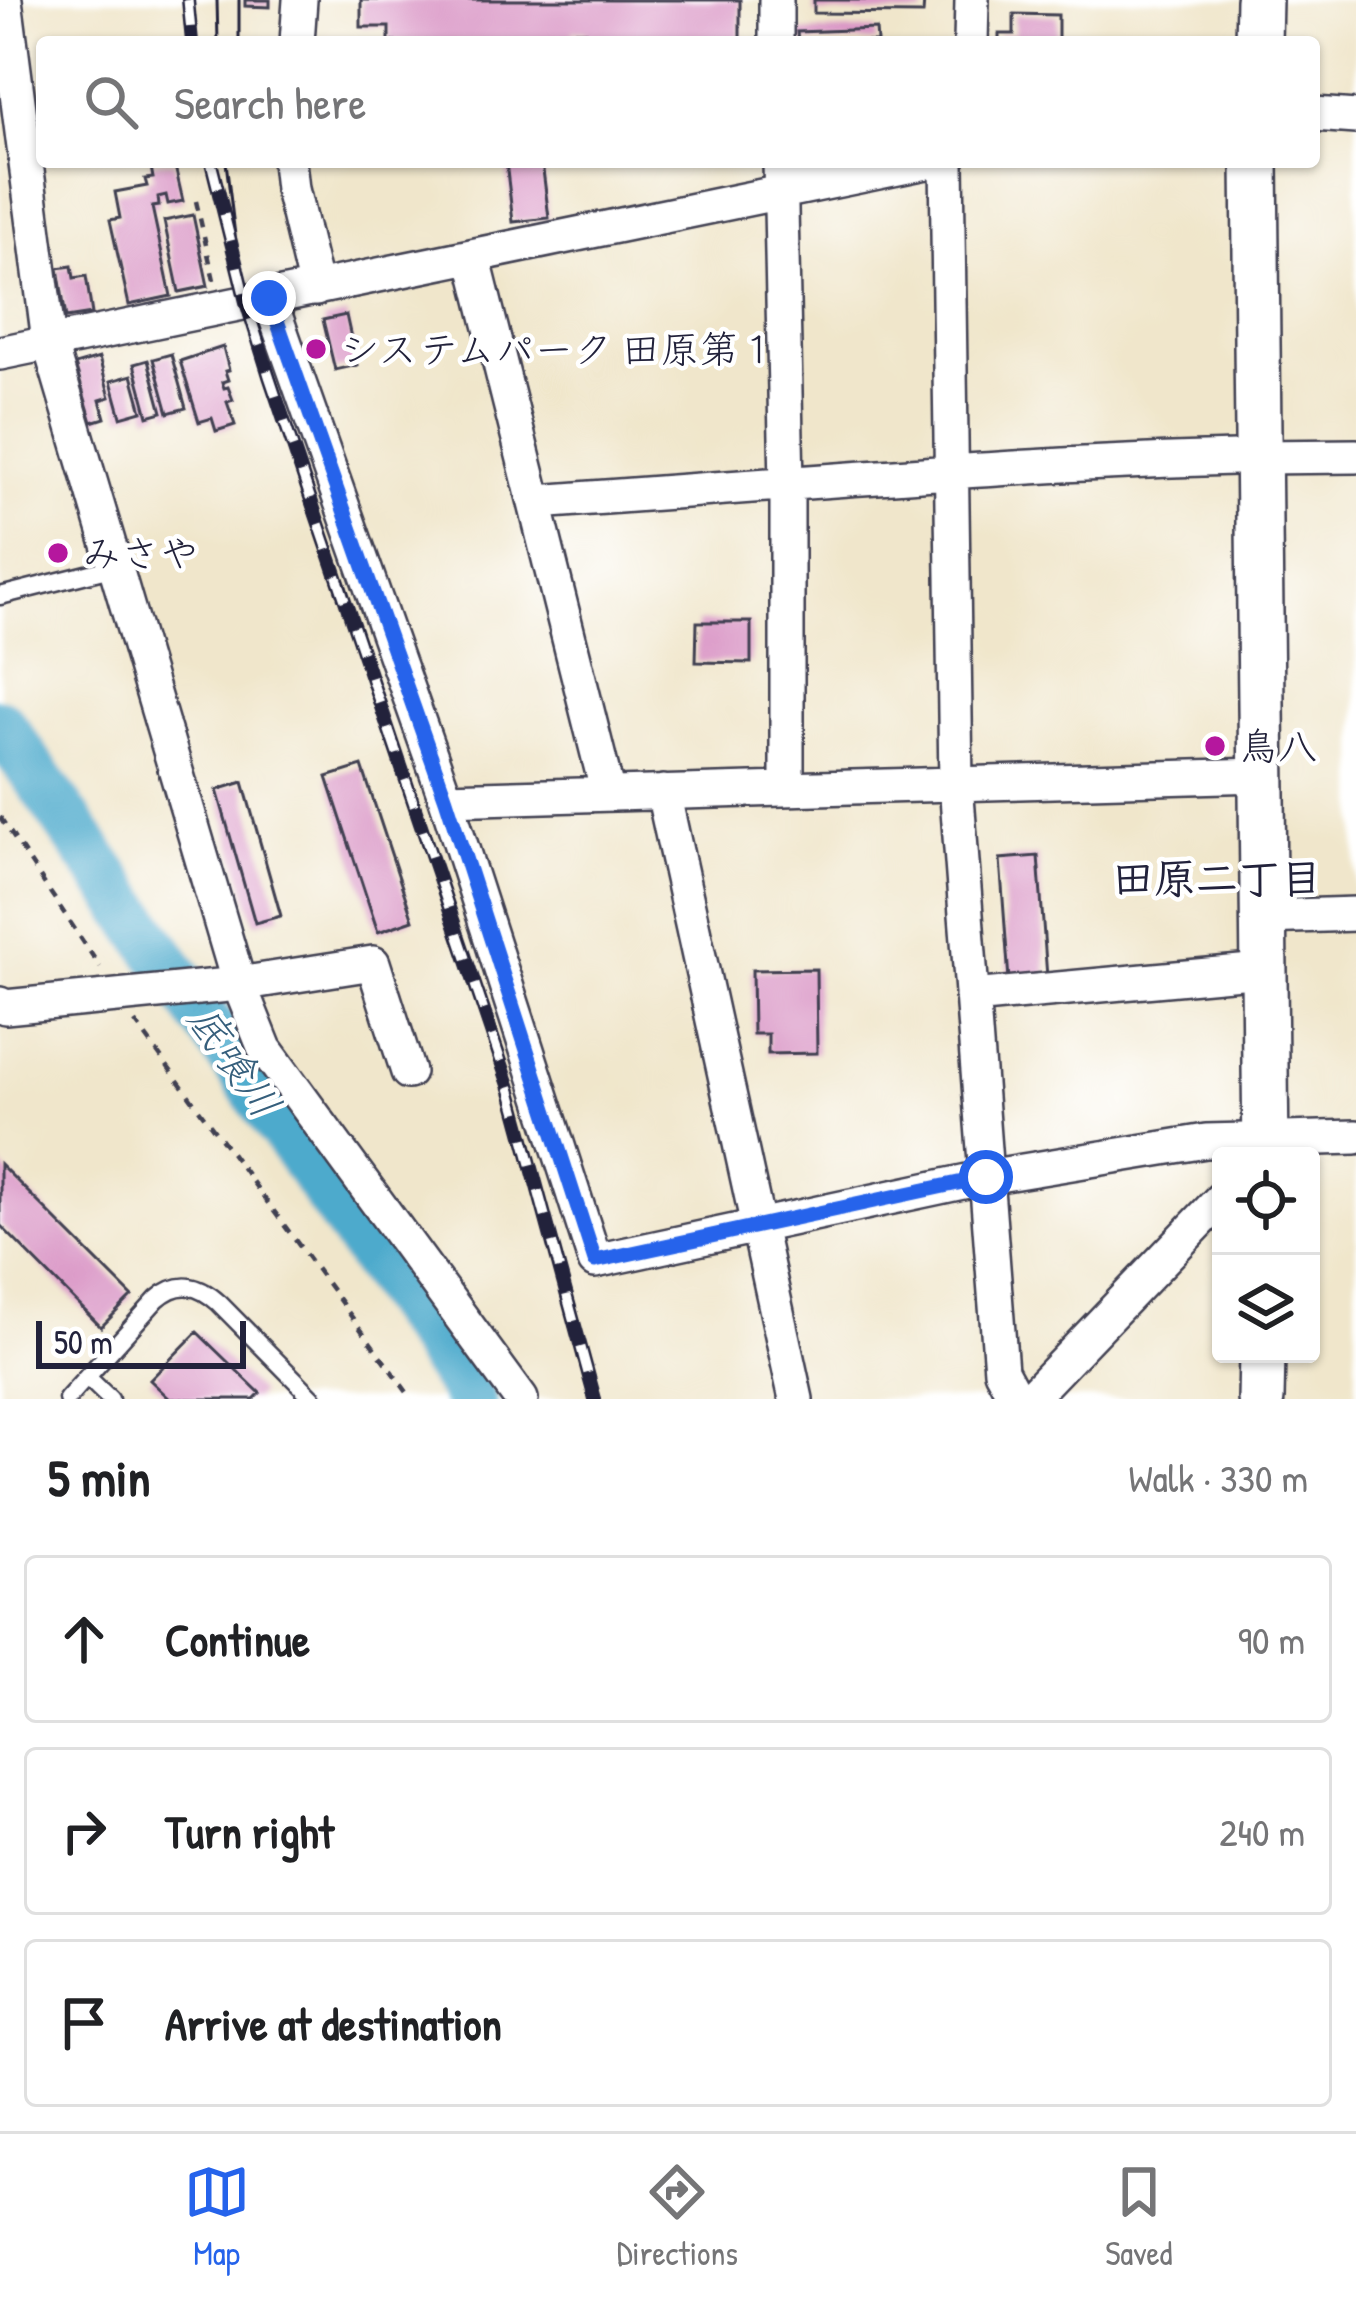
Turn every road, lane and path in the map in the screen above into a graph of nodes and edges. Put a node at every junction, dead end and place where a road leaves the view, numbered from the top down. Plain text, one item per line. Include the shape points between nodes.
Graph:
1 (5, 0) edge
2 (300, 0) edge
3 (776, 0) edge
4 (972, 0) edge
5 (1259, 0) edge
6 (297, 36) edge
7 (776, 36) edge
8 (971, 36) edge
9 (1258, 36) edge
10 (1320, 114) edge
11 (1356, 117) edge
12 (295, 168) edge
13 (869, 168) edge
14 (947, 168) edge
15 (1255, 168) edge
16 (781, 177) edge
17 (196, 201) dead end
18 (473, 256) junction
19 (316, 289) junction
20 (217, 292) dead end
21 (269, 298) junction
22 (49, 342) junction
23 (0, 353) edge
24 (1256, 457) junction
25 (1356, 457) edge
26 (952, 473) junction
27 (787, 484) junction
28 (535, 502) junction
29 (115, 566) junction
30 (0, 596) edge
31 (1260, 775) junction
32 (956, 784) junction
33 (787, 789) junction
34 (663, 792) junction
35 (608, 794) junction
36 (446, 799) junction
37 (0, 817) edge
38 (1356, 914) edge
39 (1263, 917) junction
40 (1262, 970) junction
41 (225, 986) junction
42 (119, 996) junction
43 (972, 997) junction
44 (0, 1004) edge
45 (408, 1072) dead end
46 (1356, 1138) edge
47 (1240, 1147) edge
48 (1263, 1147) edge
49 (1292, 1147) edge
50 (986, 1177) junction
51 (1212, 1208) edge
52 (758, 1223) junction
53 (1262, 1363) edge
54 (88, 1378) junction
55 (67, 1399) edge
56 (110, 1399) edge
57 (314, 1399) edge
58 (412, 1399) edge
59 (520, 1399) edge
60 (796, 1399) edge
61 (1016, 1399) edge
62 (1029, 1399) edge
63 (1261, 1399) edge

1 - 22 street
2 - 6 street
3 - 7 street
4 - 8 street
5 - 9 street
10 - 11 street
12 - 19 street
13 - 16 street
14 - 26 street
15 - 24 street
16 - 18 street
16 - 27 street
17 - 20 path
18 - 19 street
18 - 28 street
19 - 21 street
21 - 22 street
21 - 36 street
22 - 23 street
22 - 29 street
24 - 25 street
24 - 26 street
24 - 31 street
26 - 27 street
26 - 32 street
27 - 28 street
27 - 33 street
28 - 35 street
29 - 30 lane
29 - 41 street
31 - 32 street
31 - 39 street
32 - 33 street
32 - 43 street
33 - 34 street
34 - 35 street
34 - 52 street
35 - 36 street
36 - 52 street via 595,1261
37 - 42 path
38 - 39 street
39 - 40 street
40 - 43 street
40 - 48 street
41 - 42 street
41 - 45 street via 373,963
41 - 59 street
42 - 44 street
42 - 58 path
43 - 50 street
46 - 49 street
47 - 50 street via 1206,1141
50 - 52 street
50 - 61 street via 1001,1371
51 - 62 street
52 - 60 street
53 - 63 street
54 - 55 lane
54 - 56 lane
54 - 57 lane via 163,1294 202,1287

